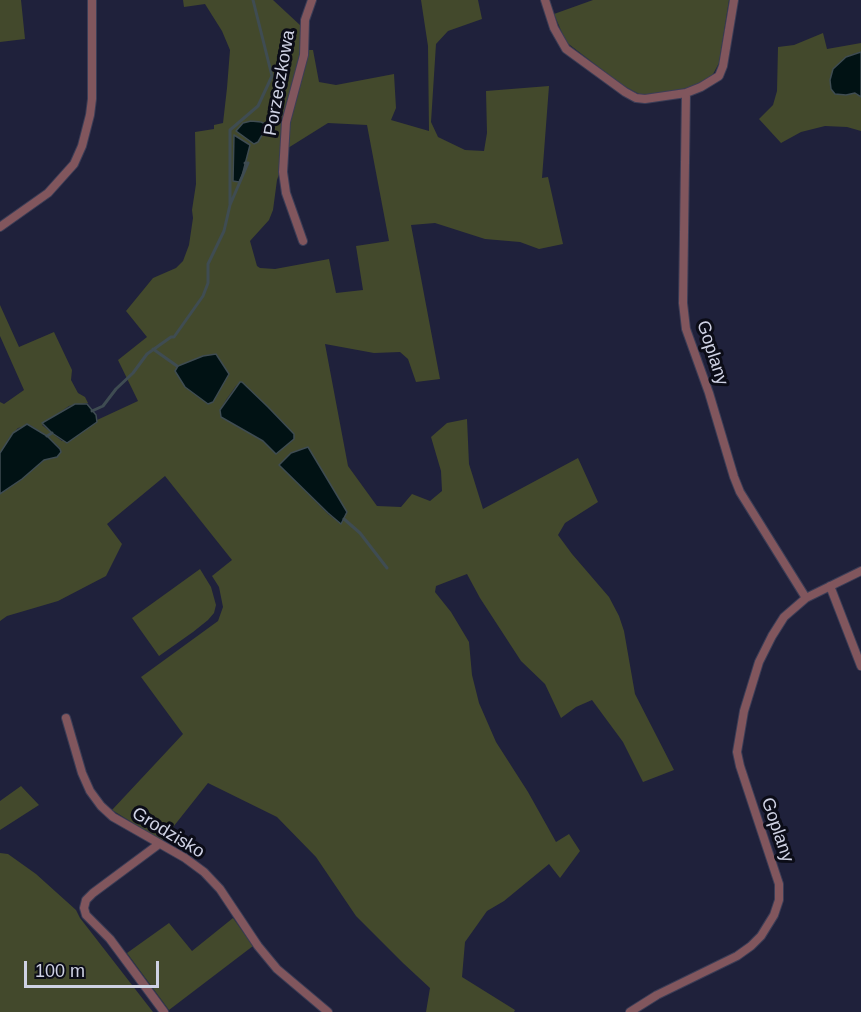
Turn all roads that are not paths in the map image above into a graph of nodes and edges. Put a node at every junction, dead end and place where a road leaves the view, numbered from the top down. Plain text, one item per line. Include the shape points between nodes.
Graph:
1 (92, 0) edge
2 (312, 0) edge
3 (545, 0) edge
4 (734, 0) edge
5 (686, 93) junction
6 (0, 227) edge
7 (303, 241) dead end
8 (861, 571) edge
9 (830, 586) junction
10 (806, 598) junction
11 (861, 666) edge
12 (66, 718) dead end
13 (159, 844) junction
14 (164, 1012) edge
15 (328, 1012) edge
16 (630, 1012) edge

1 - 6 street via 92,99 82,146 74,164 48,193
2 - 7 street, Porzeczkowa via 305,20 304,55 286,122 283,172
3 - 5 street via 566,49 625,92 645,99
4 - 5 street via 719,76
5 - 10 street, Goplany via 683,303 687,334 740,492
8 - 9 street, Goplany
9 - 10 street, Goplany
9 - 11 street
10 - 16 street, Goplany via 784,617 768,645 751,686 738,737 740,766 779,884 774,915 761,936 737,956
12 - 13 street, Grodzisko via 82,773 101,806
13 - 14 street via 93,893 84,908
13 - 15 street, Grodzisko via 204,872 277,969

